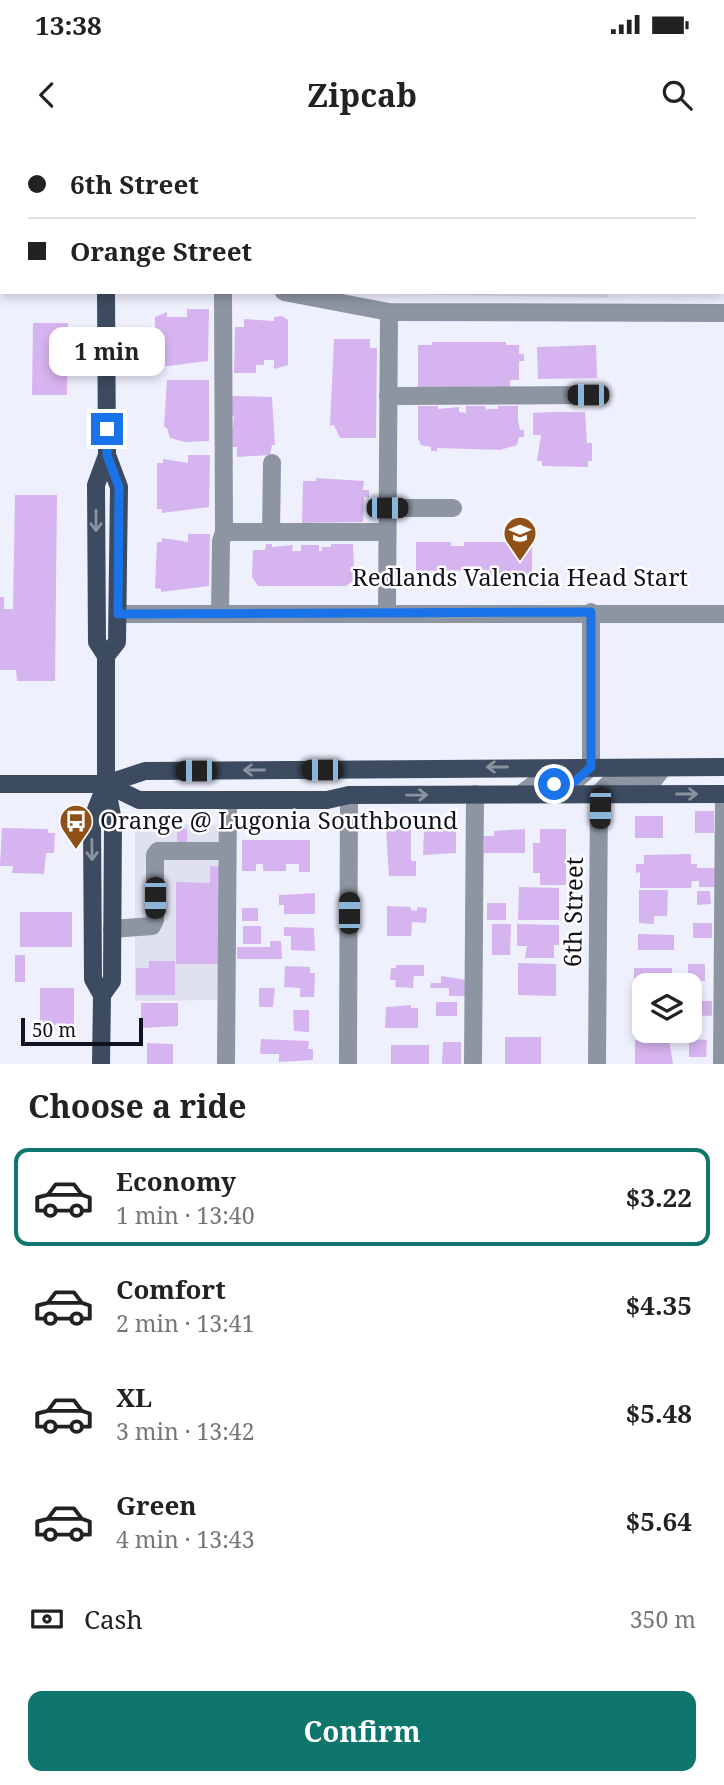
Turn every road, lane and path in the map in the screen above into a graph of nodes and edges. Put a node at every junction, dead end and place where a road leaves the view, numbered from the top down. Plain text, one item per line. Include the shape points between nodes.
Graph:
1 (106, 294) edge
2 (223, 294) edge
3 (294, 294) edge
4 (389, 312) junction
5 (724, 313) edge
6 (588, 395) dead end
7 (388, 396) junction
8 (107, 455) junction
9 (272, 463) dead end
10 (387, 508) junction
11 (453, 508) dead end
12 (224, 532) junction
13 (271, 532) junction
14 (387, 532) junction
15 (591, 612) junction
16 (387, 613) junction
17 (118, 614) junction
18 (220, 614) junction
19 (724, 614) edge
20 (106, 656) junction
21 (591, 767) junction
22 (724, 767) edge
23 (663, 768) junction
24 (0, 784) edge
25 (106, 784) junction
26 (475, 794) junction
27 (521, 794) junction
28 (600, 794) junction
29 (724, 794) edge
30 (349, 795) junction
31 (228, 800) junction
32 (228, 851) junction
33 (112, 929) junction
34 (102, 995) junction
35 (101, 1064) edge
36 (226, 1064) edge
37 (348, 1064) edge
38 (473, 1064) edge
39 (597, 1064) edge
40 (722, 1064) edge

1 - 8 main road
2 - 12 street
3 - 4 street
4 - 5 street
4 - 7 street
6 - 7 street
7 - 10 street
8 - 17 main road via 119,487
8 -> 20 main road via 96,485 97,642
9 - 13 street
10 - 11 street
10 - 14 street
12 - 13 street
12 - 18 street
13 - 14 street
14 - 16 street
15 - 16 street
15 - 19 street
15 - 21 street
16 - 18 street
17 - 18 street
17 - 20 main road via 117,642
20 - 25 main road
21 - 23 main road
21 -> 25 main road via 145,771
21 - 27 street via 574,782 533,785
22 - 23 main road
23 - 28 street via 652,782 607,785
24 - 25 main road
25 - 31 main road via 139,800
25 - 33 main road via 113,821
25 -> 34 main road via 92,820 93,979
26 - 27 main road
30 -> 26 main road
26 - 38 street
27 - 28 main road
28 -> 29 main road
28 - 39 street, 6th Street
29 - 40 street
30 - 31 main road via 327,800
30 - 37 street
31 - 32 street
32 - 33 street via 158,851 152,926
32 - 36 street
33 - 34 main road via 111,981
34 - 35 main road

